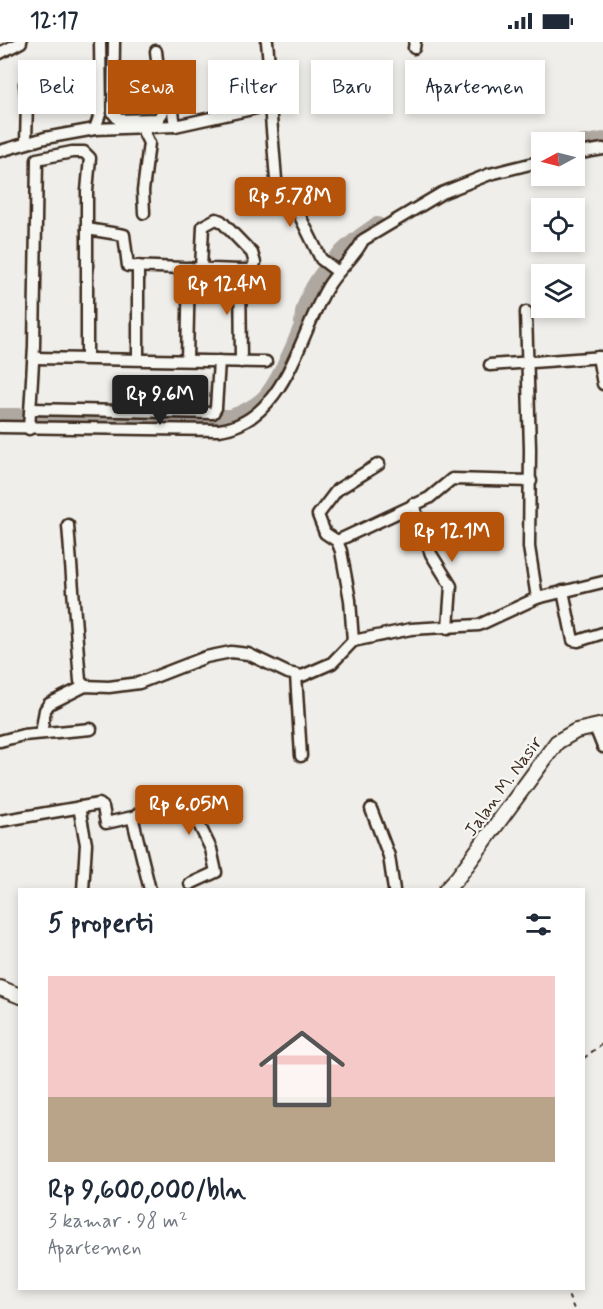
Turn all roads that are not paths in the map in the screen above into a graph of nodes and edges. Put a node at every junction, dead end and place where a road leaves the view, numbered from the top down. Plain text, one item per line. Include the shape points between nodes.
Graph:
1 (21, 42) edge
2 (100, 42) edge
3 (114, 42) edge
4 (267, 42) edge
5 (155, 46) edge
6 (0, 52) edge
7 (269, 60) edge
8 (27, 114) edge
9 (229, 114) edge
10 (271, 114) edge
11 (175, 126) junction
12 (141, 127) junction
13 (95, 129) junction
14 (26, 144) junction
15 (603, 149) edge
16 (0, 151) edge
17 (585, 152) edge
18 (531, 164) edge
19 (144, 213) dead end
20 (87, 229) junction
21 (138, 266) junction
22 (189, 268) junction
23 (201, 269) junction
24 (240, 270) junction
25 (338, 272) junction
26 (526, 312) dead end
27 (600, 357) edge
28 (34, 358) junction
29 (87, 358) junction
30 (138, 359) junction
31 (187, 360) junction
32 (219, 360) junction
33 (526, 360) junction
34 (241, 362) junction
35 (266, 362) dead end
36 (490, 365) dead end
37 (603, 384) edge
38 (31, 419) junction
39 (0, 427) edge
40 (379, 464) dead end
41 (531, 481) junction
42 (413, 504) junction
43 (68, 525) dead end
44 (337, 541) junction
45 (603, 582) edge
46 (563, 591) junction
47 (537, 598) junction
48 (448, 628) junction
49 (603, 633) edge
50 (353, 641) junction
51 (296, 675) junction
52 (84, 686) junction
53 (599, 726) edge
54 (91, 729) dead end
55 (42, 732) junction
56 (0, 741) edge
57 (603, 747) edge
58 (301, 756) dead end
59 (79, 807) junction
60 (372, 809) dead end
61 (134, 817) junction
62 (0, 821) edge
63 (190, 884) dead end
64 (83, 888) edge
65 (150, 888) edge
66 (394, 888) edge
67 (448, 888) edge
68 (0, 988) edge
69 (18, 995) edge

1 - 6 street
2 - 13 street via 101,111
3 - 5 street via 114,113 119,120 158,120 164,112
4 - 7 street
5 - 11 street via 170,90
8 - 14 street
9 - 11 street
10 - 25 street via 277,192 292,200 321,259
11 - 12 street
12 - 13 street
12 - 19 street via 149,143
13 - 14 street
14 - 16 street
15 - 17 street
18 - 25 street via 490,174 420,205 363,240 357,254
20 - 21 street via 124,235 126,264
20 - 28 street via 88,155 72,152 37,159
20 - 29 street
21 - 22 street
21 - 30 street
22 - 23 street
22 - 31 street
23 - 24 street
23 - 24 street via 203,226 216,219 253,255 254,269
24 - 34 street
25 - 38 street via 274,394 257,412 236,425 219,430
26 - 33 street
27 - 33 street
27 - 37 street
28 - 29 street
28 - 38 street
29 - 30 street
30 - 31 street
31 - 32 street
32 - 34 street
32 - 38 street via 213,413
33 - 36 street
33 - 41 street
34 - 35 street
38 - 39 street
40 - 44 street via 337,490 319,510 325,533
41 - 42 street via 454,478 429,498
41 - 47 street via 529,547
42 - 44 street
42 - 48 street via 430,554 451,586
43 - 52 street via 80,681
44 - 50 street via 347,577
45 - 46 street
46 - 47 street
46 - 49 street via 573,640
47 - 48 street via 484,623
48 - 50 street via 411,629
50 - 51 street via 324,668
51 - 52 street via 248,654 231,652 206,657 139,683
51 - 58 street
52 - 55 street via 49,704
53 - 57 street
53 - 67 street, Jalan M. Nasir via 567,734 557,742
54 - 55 street
55 - 56 street
59 - 61 street via 99,804 106,823
59 - 62 street
59 - 64 street via 86,844
60 - 66 street via 389,856
61 - 63 street via 192,810 211,849 216,872
61 - 65 street
68 - 69 street

